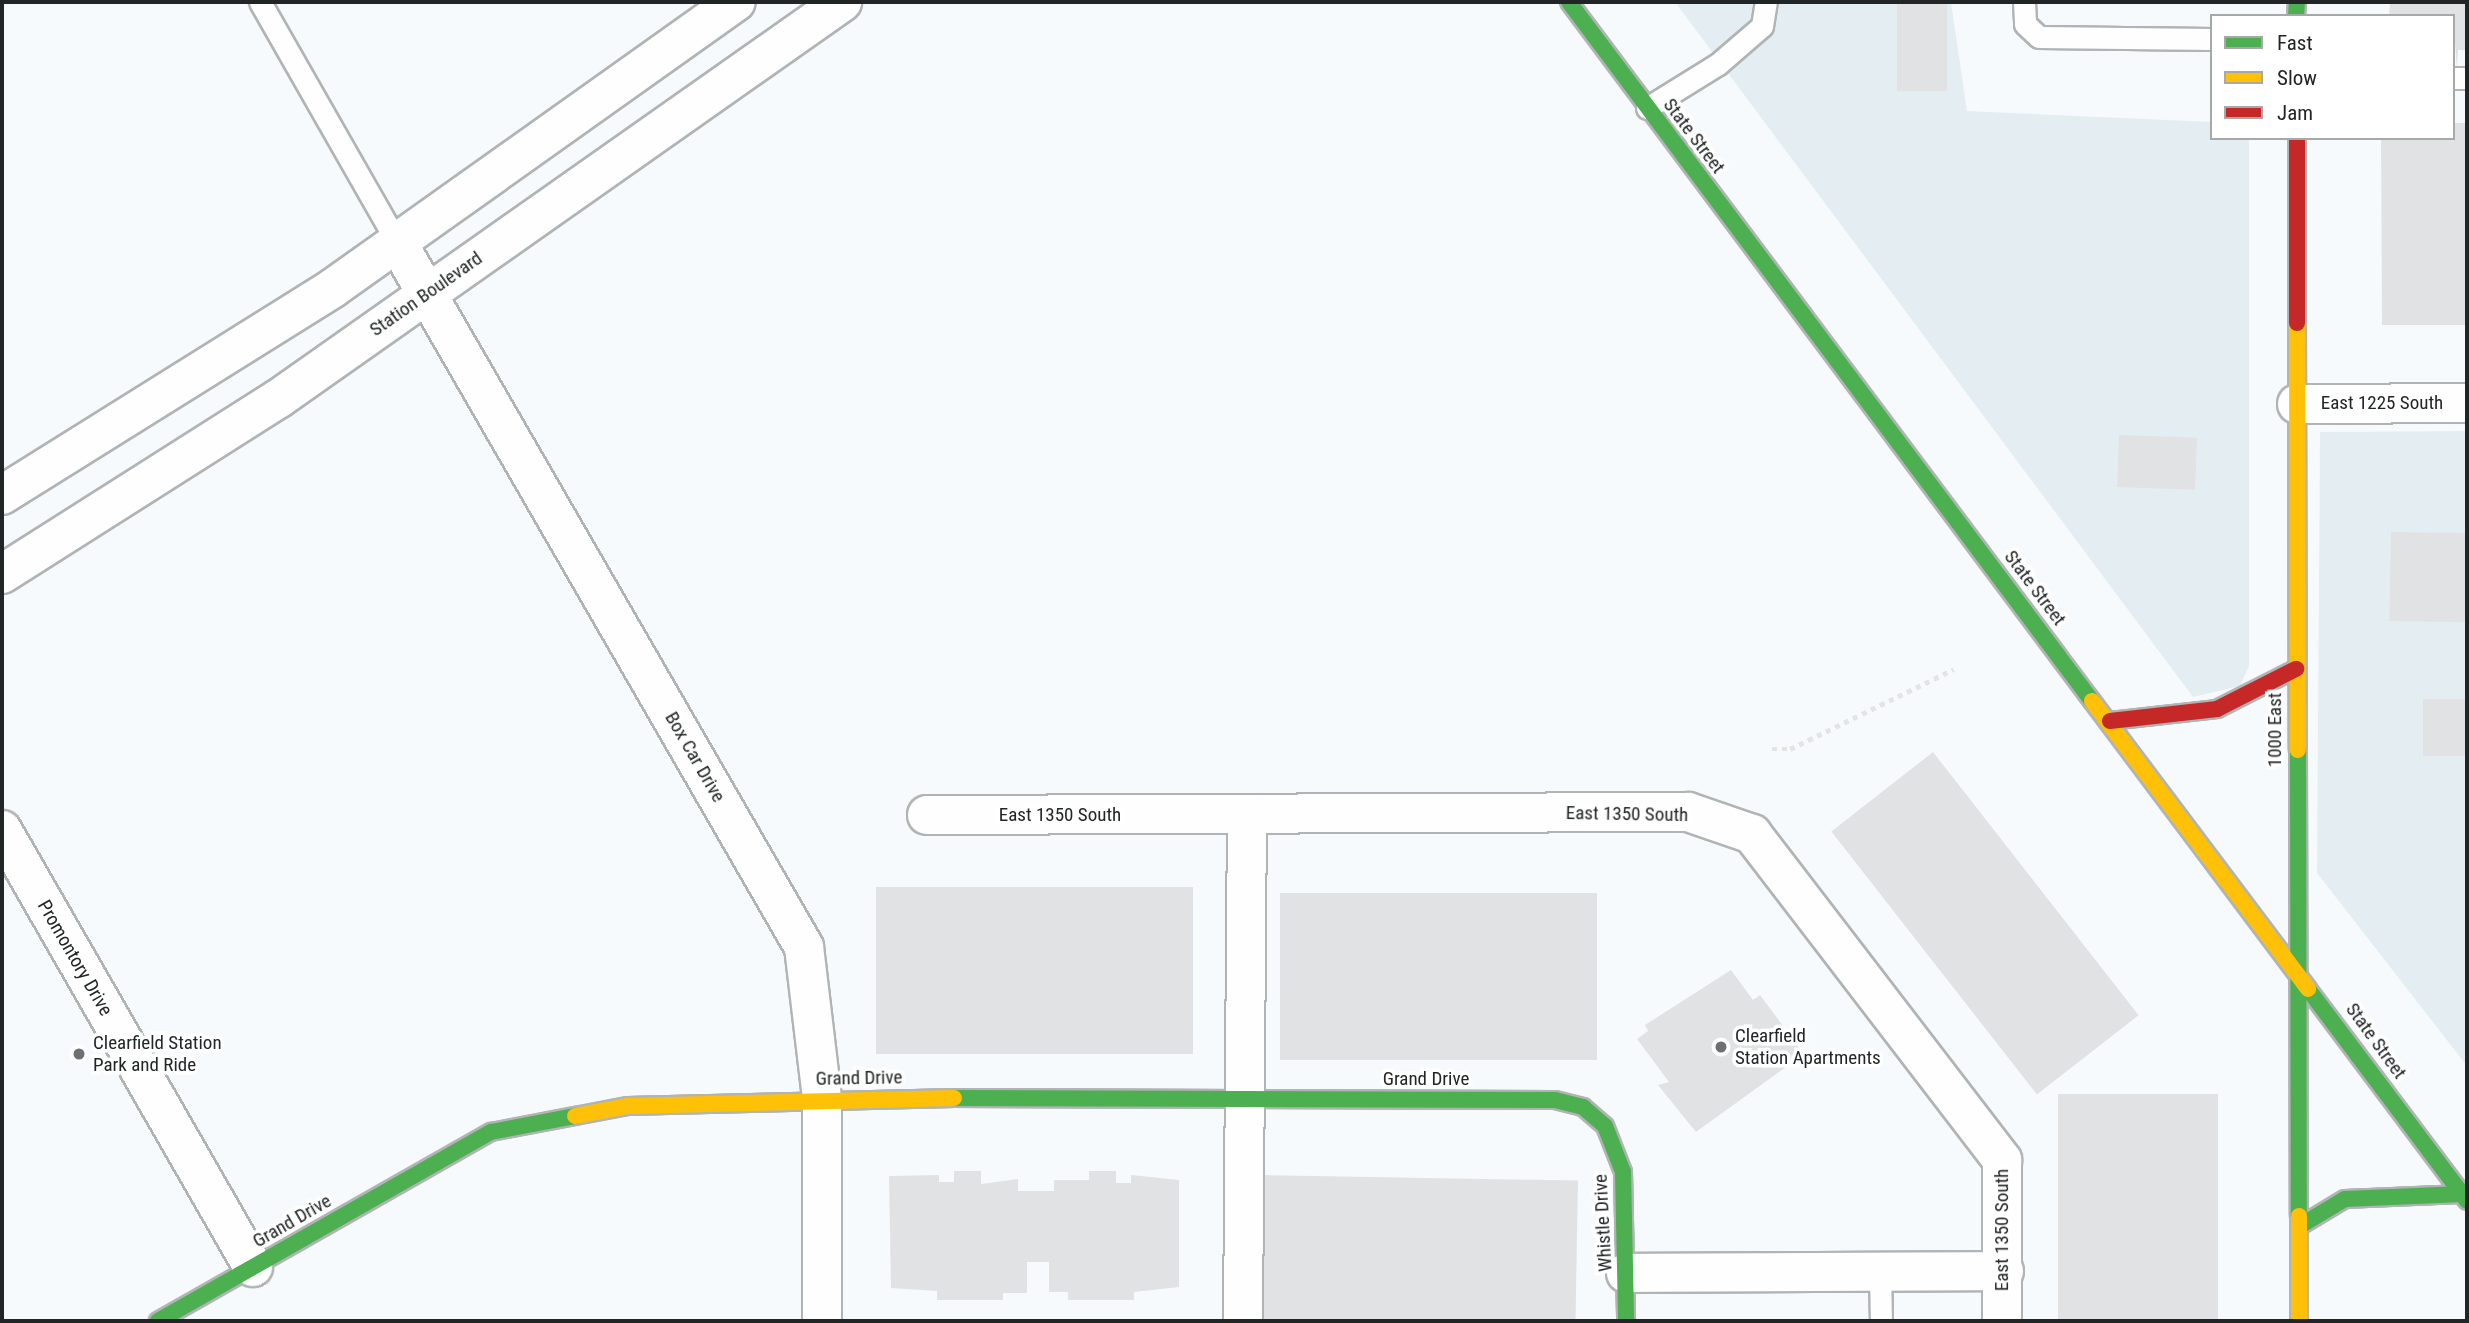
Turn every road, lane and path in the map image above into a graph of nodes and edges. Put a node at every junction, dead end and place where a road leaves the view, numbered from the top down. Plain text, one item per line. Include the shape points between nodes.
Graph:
1 (260, 2) edge
2 (736, 2) edge
3 (842, 2) edge
4 (1569, 2) edge
5 (1766, 2) edge
6 (2024, 2) edge
7 (2210, 39) edge
8 (1647, 108) junction
9 (2297, 140) edge
10 (397, 242) junction
11 (425, 294) junction
12 (2467, 403) edge
13 (2297, 404) junction
14 (2, 495) edge
15 (2, 575) edge
16 (1954, 669) dead end
17 (2296, 669) junction
18 (2109, 722) junction
19 (1772, 749) dead end
20 (1247, 814) junction
21 (927, 816) dead end
22 (2, 830) edge
23 (2302, 975) junction
24 (822, 1098) junction
25 (1247, 1099) junction
26 (1605, 1126) joint
27 (2465, 1197) edge
28 (2300, 1226) junction
29 (253, 1268) junction
30 (1880, 1271) junction
31 (2004, 1271) junction
32 (1626, 1273) junction
33 (158, 1321) edge
34 (822, 1321) edge
35 (1243, 1321) edge
36 (1626, 1321) edge
37 (1881, 1321) edge
38 (2002, 1321) edge
39 (2299, 1321) edge

1 - 10 lane
2 - 10 street
3 - 11 street, Station Boulevard
4 - 8 street, State Street
5 - 8 lane via 1762,26 1718,64
6 - 7 lane via 2025,24 2039,37
8 - 18 street, State Street
9 - 13 street, 1000 East
10 - 11 street, Box Car Drive
10 - 14 street
11 - 15 street, Station Boulevard via 278,399
11 - 24 street, Box Car Drive via 804,947
12 - 13 street, East 1225 South
13 - 17 street, 1000 East
16 - 19 path via 1790,749
17 - 18 street via 2217,709
17 - 23 street, 1000 East
18 - 23 street, State Street
20 - 21 street, East 1350 South
20 - 25 street
20 - 31 street, East 1350 South via 1688,812 1752,834 2002,1160
22 - 29 street, Promontory Drive
23 - 27 street, State Street
23 - 28 street, 1000 East
24 - 25 street, Grand Drive
24 - 29 street, Grand Drive via 628,1106 491,1132
24 - 34 street, Box Car Drive
25 - 26 street, Grand Drive via 1555,1101 1583,1107
25 - 35 street
26 - 32 street, Whistle Drive via 1623,1172
27 - 28 street via 2345,1199
28 - 39 street, 1000 East
29 - 33 street, Grand Drive
30 - 31 street
30 - 32 street
30 - 37 lane
31 - 38 street, East 1350 South
32 - 36 street, Whistle Drive

